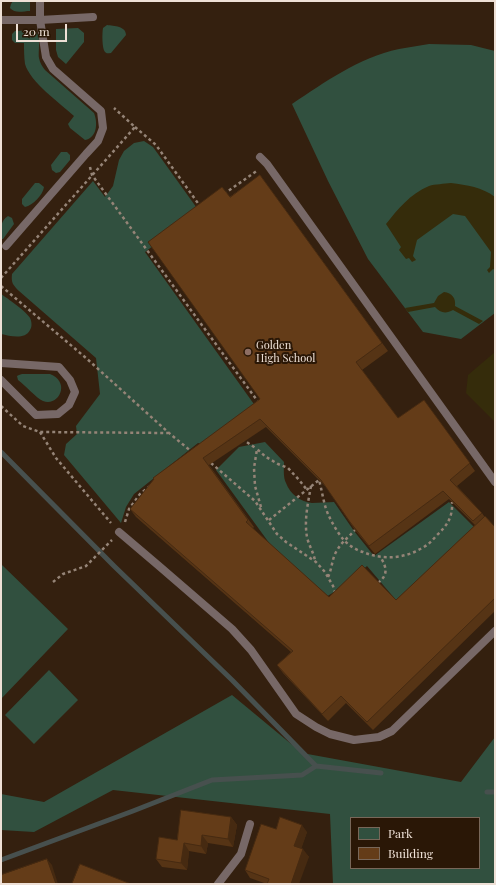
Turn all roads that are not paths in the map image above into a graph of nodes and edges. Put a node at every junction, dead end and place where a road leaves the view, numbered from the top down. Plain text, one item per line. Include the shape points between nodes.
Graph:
1 (40, 1) edge
2 (93, 17) dead end
3 (1, 20) edge
4 (40, 20) junction
5 (260, 157) dead end
6 (6, 246) dead end
7 (1, 363) edge
8 (1, 380) edge
9 (495, 482) edge
10 (119, 532) road end
11 (495, 631) edge
12 (250, 824) dead end
13 (218, 884) edge

1 - 4 lane
2 - 4 lane
3 - 4 lane
4 - 6 lane via 46,56 53,69 100,111 103,128 98,141
5 - 9 lane
7 - 8 lane via 58,367 70,380 75,392 69,405 58,414 36,415
10 - 11 lane via 232,629 251,650 296,714 316,727 343,738 354,740 379,737 392,731
12 - 13 lane via 241,854

